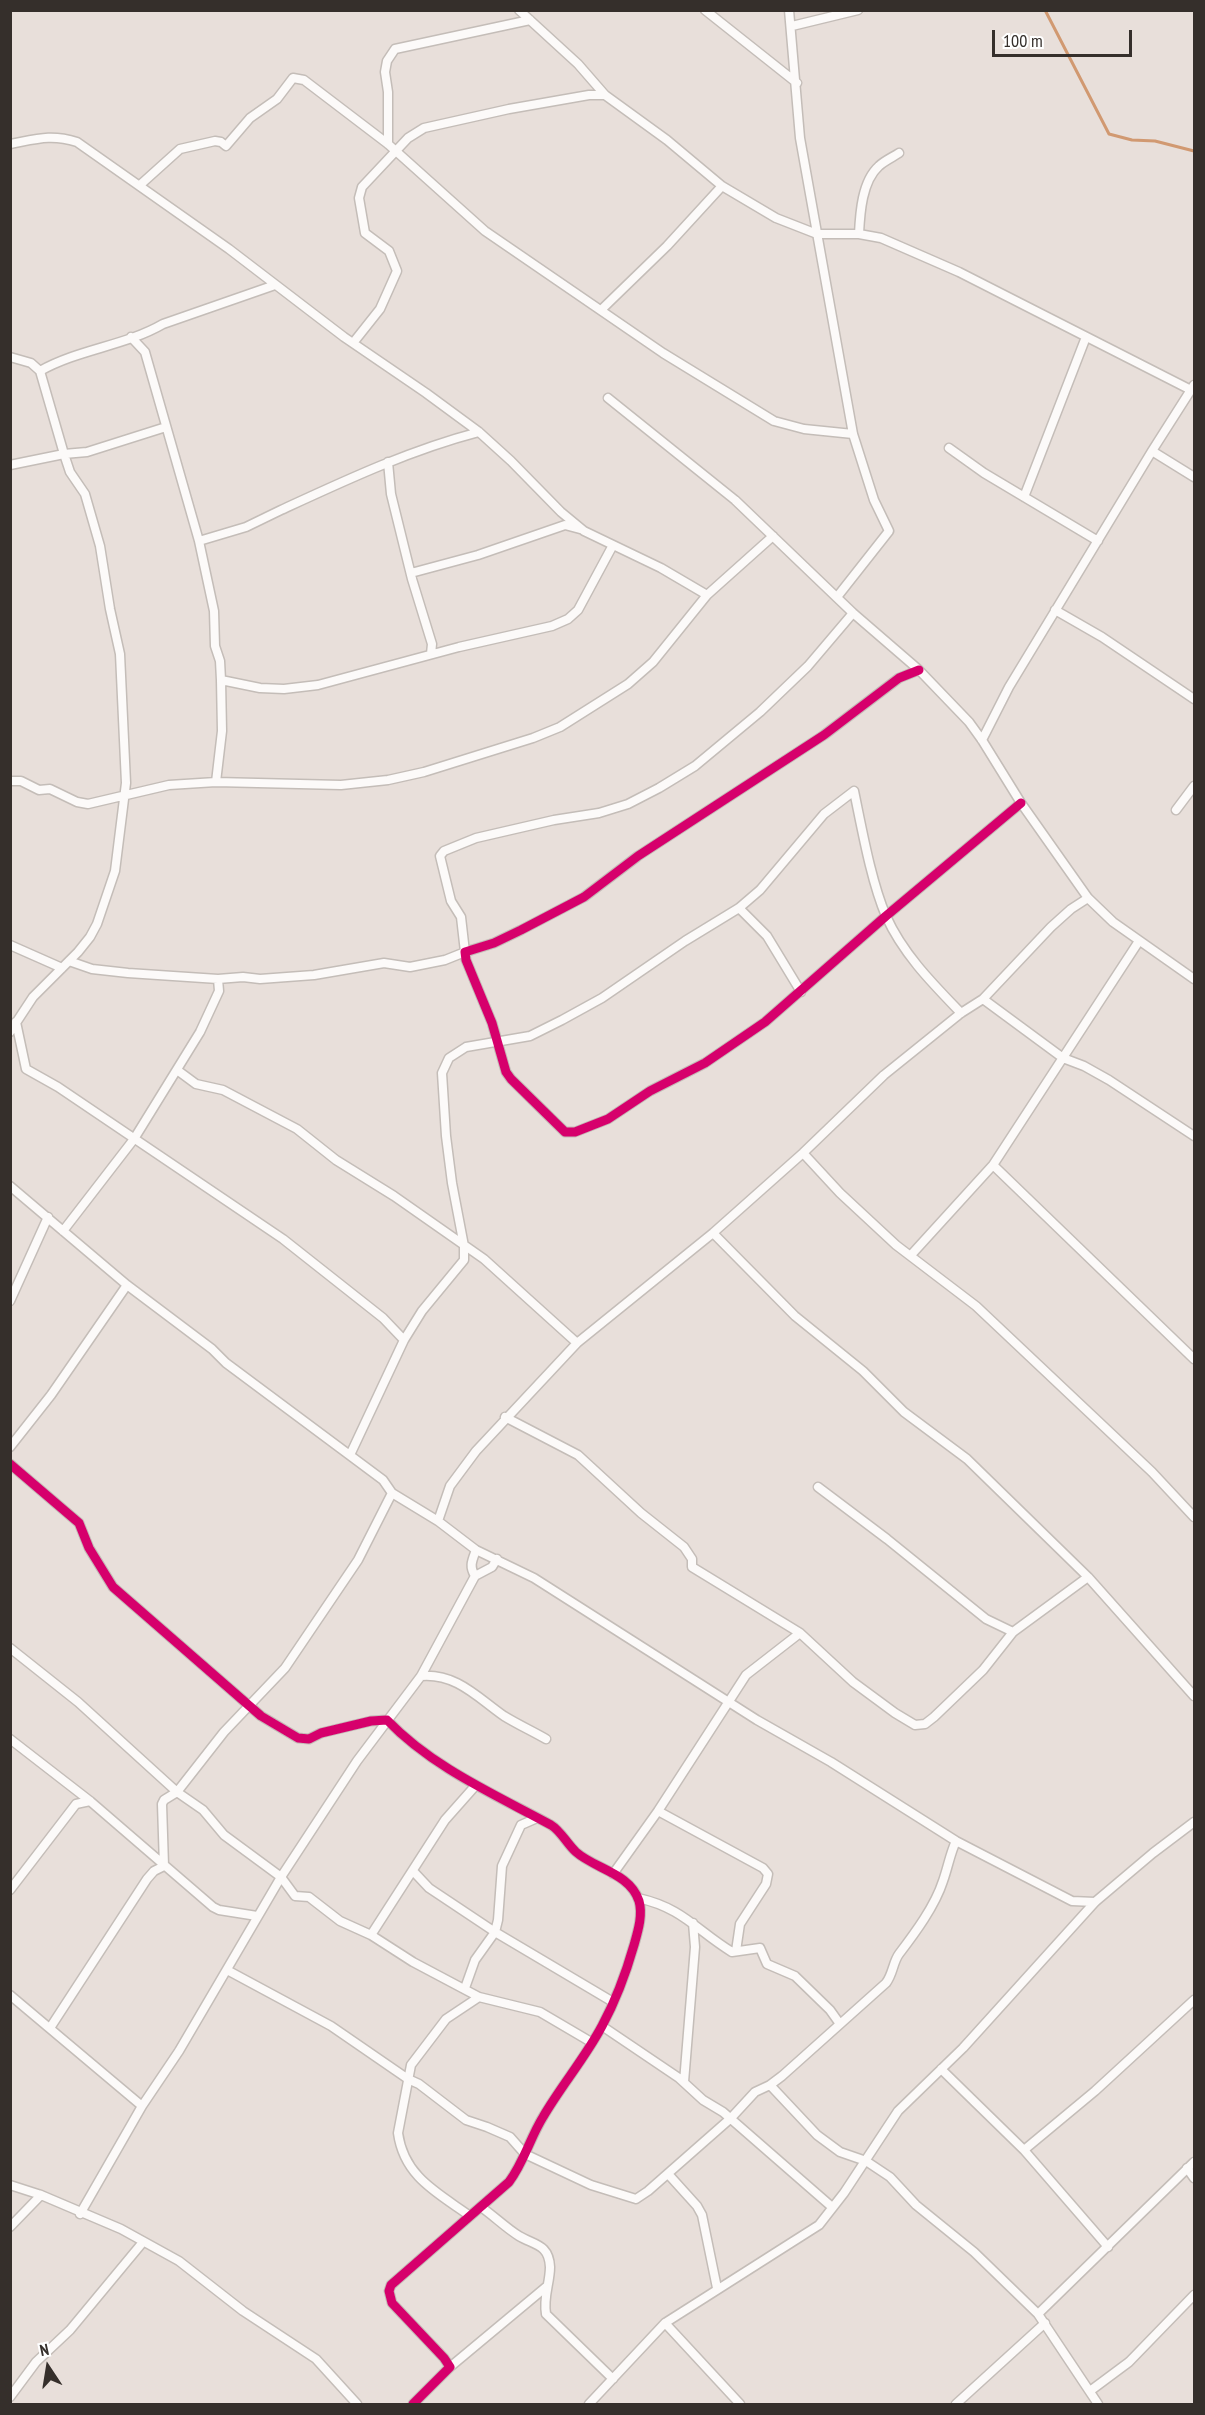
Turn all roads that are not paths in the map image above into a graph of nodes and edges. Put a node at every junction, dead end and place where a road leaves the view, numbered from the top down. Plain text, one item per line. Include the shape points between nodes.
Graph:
1 (519, 10) edge
2 (705, 10) edge
3 (789, 10) edge
4 (858, 10) edge
5 (530, 20) junction
6 (792, 26) junction
7 (797, 83) junction
8 (605, 95) junction
9 (10, 144) edge
10 (388, 144) junction
11 (395, 152) junction
12 (899, 153) dead end
13 (140, 185) junction
14 (722, 186) junction
15 (817, 234) junction
16 (859, 234) junction
17 (275, 285) junction
18 (602, 310) junction
19 (1086, 336) junction
20 (131, 338) junction
21 (353, 344) junction
22 (10, 357) edge
23 (40, 371) junction
24 (1193, 388) edge
25 (608, 398) dead end
26 (166, 427) junction
27 (479, 432) junction
28 (853, 434) junction
29 (950, 448) dead end
30 (1152, 451) junction
31 (64, 454) junction
32 (388, 462) junction
33 (10, 465) edge
34 (1194, 477) edge
35 (1024, 497) junction
36 (584, 531) junction
37 (773, 536) junction
38 (199, 541) junction
39 (1098, 541) junction
40 (613, 545) junction
41 (411, 573) junction
42 (707, 594) junction
43 (837, 597) junction
44 (1055, 610) junction
45 (853, 613) junction
46 (431, 654) junction
47 (919, 670) junction
48 (222, 680) junction
49 (1194, 699) edge
50 (982, 740) junction
51 (10, 781) edge
52 (216, 782) junction
53 (1194, 786) edge
54 (123, 796) junction
55 (1021, 803) junction
56 (1176, 810) dead end
57 (1088, 898) junction
58 (739, 908) junction
59 (886, 916) junction
60 (1140, 941) junction
61 (10, 945) edge
62 (465, 952) junction
63 (65, 965) junction
64 (218, 979) junction
65 (1194, 979) edge
66 (801, 992) junction
67 (983, 999) junction
68 (961, 1013) junction
69 (16, 1022) junction
70 (10, 1032) edge
71 (497, 1041) junction
72 (1063, 1058) junction
73 (177, 1070) junction
74 (1194, 1136) edge
75 (134, 1139) junction
76 (803, 1153) junction
77 (993, 1165) junction
78 (10, 1186) edge
79 (48, 1217) junction
80 (63, 1231) junction
81 (713, 1233) junction
82 (464, 1246) junction
83 (911, 1256) junction
84 (127, 1285) junction
85 (10, 1301) edge
86 (404, 1340) junction
87 (577, 1343) junction
88 (1194, 1359) edge
89 (505, 1417) junction
90 (10, 1447) edge
91 (350, 1455) junction
92 (10, 1464) edge
93 (818, 1487) dead end
94 (392, 1493) junction
95 (1194, 1517) edge
96 (438, 1521) junction
97 (476, 1551) junction
98 (497, 1559) junction
99 (475, 1576) junction
100 (1088, 1577) junction
101 (1013, 1632) junction
102 (800, 1633) junction
103 (10, 1648) edge
104 (421, 1676) junction
105 (1194, 1696) edge
106 (728, 1701) junction
107 (248, 1707) junction
108 (387, 1720) junction
109 (10, 1739) edge
110 (546, 1739) dead end
111 (476, 1785) junction
112 (177, 1792) junction
113 (90, 1801) junction
114 (658, 1811) junction
115 (537, 1818) junction
116 (1194, 1822) edge
117 (956, 1841) junction
118 (164, 1866) junction
119 (413, 1871) junction
120 (613, 1874) junction
121 (280, 1877) junction
122 (10, 1890) edge
123 (638, 1898) junction
124 (1095, 1902) junction
125 (257, 1916) junction
126 (693, 1923) junction
127 (495, 1932) junction
128 (370, 1935) junction
129 (736, 1951) junction
130 (227, 1970) junction
131 (465, 1988) junction
132 (10, 1995) edge
133 (479, 1997) junction
134 (1194, 2000) edge
135 (613, 2002) junction
136 (840, 2024) junction
137 (602, 2026) junction
138 (50, 2028) junction
139 (591, 2042) junction
140 (941, 2069) junction
141 (408, 2079) junction
142 (684, 2082) junction
143 (770, 2085) junction
144 (142, 2106) junction
145 (731, 2118) junction
146 (1024, 2150) junction
147 (525, 2154) junction
148 (866, 2161) junction
149 (1191, 2165) edge
150 (669, 2175) junction
151 (1194, 2178) edge
152 (10, 2185) edge
153 (41, 2195) junction
154 (481, 2207) junction
155 (832, 2207) junction
156 (80, 2214) junction
157 (470, 2216) junction
158 (10, 2228) edge
159 (143, 2242) junction
160 (1108, 2247) junction
161 (547, 2287) junction
162 (717, 2288) junction
163 (1194, 2295) edge
164 (1038, 2314) junction
165 (665, 2323) junction
166 (1045, 2323) junction
167 (450, 2367) junction
168 (613, 2379) junction
169 (1090, 2391) junction
170 (10, 2397) edge
171 (357, 2404) edge
172 (413, 2404) edge
173 (589, 2404) edge
174 (740, 2404) edge
175 (956, 2404) edge
176 (1095, 2404) edge

1 - 5 street
2 - 7 street
3 - 6 street
4 - 6 street
5 - 8 street
5 - 10 street via 395,49 385,72
6 - 7 street
7 - 15 street via 800,138
8 - 11 street via 555,101 424,128
8 - 14 street
9 - 13 street via 47,136 77,142
10 - 11 street
10 - 13 street via 319,90 293,78 277,99 250,118 226,146 214,141 180,149
11 - 18 street via 485,231
11 - 21 street via 362,187 359,198 365,233 389,251 397,271 380,309
12 - 16 street via 878,166 869,180
13 - 17 street
14 - 15 street via 776,218
14 - 18 street
15 - 16 street
15 - 28 street
16 - 19 street via 881,238 959,272
17 - 20 street
17 - 21 street
18 - 28 street via 663,353 774,421 804,429
19 - 24 street
19 - 35 street
20 - 23 street
20 - 26 street via 145,352
21 - 27 street
22 - 23 street via 31,363
23 - 31 street
24 - 30 street
25 - 37 street via 735,500
26 - 31 street via 87,452
26 - 38 street
27 - 32 street
27 - 36 street
28 - 43 street via 874,501 889,531
29 - 35 street
30 - 34 street
30 - 39 street
31 - 33 street
31 - 54 street via 88,502 120,654 126,769
32 - 38 street via 262,521
32 - 41 street via 391,494
35 - 39 street
36 - 40 street
36 - 41 street via 565,525
37 - 42 street
37 - 43 street
38 - 48 street via 214,611 215,646
39 - 44 street
40 - 42 street
40 - 46 street via 578,610 568,619
41 - 46 street via 432,644
42 - 52 street via 653,662 628,684 560,727 533,738 388,780 341,785
43 - 45 street
44 - 49 street
44 - 50 street
45 - 47 street
45 - 62 street via 767,706 695,766 659,788 599,813 476,838 444,851 440,856 452,901 461,917
46 - 48 street via 318,685 260,688
47 - 50 street
47 - 62 street via 899,678 824,735 638,856 584,897 494,943
48 - 52 street
50 - 55 street
51 - 54 street via 21,781 39,790 50,789 88,804
52 - 54 street via 169,785
53 - 56 street
54 - 63 street via 115,871 97,924 90,938
55 - 57 street
55 - 59 street
57 - 60 street
57 - 67 street via 1051,927
58 - 59 street via 766,884 824,814 854,791
58 - 66 street via 767,936
58 - 71 street via 592,1004 530,1035
59 - 66 street
59 - 68 street via 906,950
60 - 65 street
60 - 72 street
61 - 63 street
62 - 64 street via 410,967 384,963 305,975
62 - 71 street
63 - 64 street
63 - 69 street via 33,997
64 - 73 street via 219,991 211,1009
66 - 71 street via 705,1063 608,1119 575,1132 565,1132 556,1125 511,1078
67 - 68 street
67 - 72 street
68 - 76 street via 884,1075
69 - 70 street
69 - 75 street via 26,1069
71 - 82 street via 466,1047 449,1058 442,1073 452,1183
72 - 74 street via 1110,1080
72 - 77 street
73 - 75 street
73 - 82 street via 196,1084 223,1090 297,1129 336,1160
75 - 80 street
75 - 86 street via 283,1239 383,1318
76 - 81 street
76 - 83 street via 840,1193
77 - 83 street
77 - 88 street
78 - 79 street
79 - 80 street
79 - 85 street
80 - 84 street
81 - 87 street
81 - 100 street via 795,1316 863,1371 904,1412 967,1459
82 - 86 street via 464,1260 459,1268 439,1289
82 - 87 street via 484,1259
83 - 95 street via 976,1306 1152,1472
84 - 90 street
84 - 91 street
86 - 91 street
87 - 89 street
89 - 96 street via 450,1486
89 - 102 street via 578,1455 684,1547 692,1567
91 - 94 street via 383,1480
92 - 107 street via 79,1523 113,1587
93 - 101 street via 986,1619
94 - 96 street
94 - 107 street via 358,1560 319,1620 285,1668
96 - 97 street
97 - 98 street
97 - 99 street via 471,1563
98 - 99 street via 492,1567
98 - 106 street via 534,1578
99 - 104 street
100 - 101 street
100 - 105 street
101 - 102 street via 983,1670 934,1717 915,1725 853,1682
102 - 106 street via 746,1675
103 - 112 street via 78,1702
104 - 108 street
104 - 110 street via 446,1677
106 - 114 street
106 - 117 street
107 - 108 street via 298,1738
107 - 112 street
108 - 111 street via 421,1749
108 - 121 street
109 - 113 street
111 - 115 street
111 - 119 street via 445,1820
112 - 118 street via 162,1804
112 - 121 street
113 - 118 street
113 - 122 street via 76,1804
114 - 120 street
114 - 129 street via 768,1874 766,1884 740,1924
115 - 120 street via 554,1827 576,1852
115 - 127 street via 521,1825 502,1866
116 - 124 street
117 - 124 street via 1072,1901
117 - 136 street via 943,1882 897,1957 892,1975
118 - 125 street via 213,1907
118 - 138 street via 147,1879
119 - 127 street via 429,1888
119 - 128 street
120 - 123 street via 633,1889
121 - 125 street
121 - 128 street via 295,1896 309,1897 340,1921
123 - 126 street via 678,1912
123 - 135 street via 639,1927
124 - 140 street
125 - 130 street
126 - 129 street
126 - 142 street via 696,1947
127 - 131 street via 475,1959
127 - 135 street
128 - 131 street
129 - 136 street via 760,1948 767,1964 795,1976
130 - 141 street via 331,2026
130 - 144 street
131 - 133 street
132 - 138 street
133 - 139 street via 540,2012
133 - 141 street via 446,2019 411,2065
134 - 146 street
135 - 137 street
136 - 143 street
137 - 139 street
137 - 142 street
138 - 144 street
139 - 147 street via 542,2119
140 - 146 street
140 - 148 street via 898,2111
141 - 147 street via 466,2120 510,2138
141 - 157 street via 398,2133 408,2164 419,2179
142 - 145 street
143 - 145 street via 755,2092
143 - 148 street via 817,2135 840,2152
144 - 156 street
145 - 150 street
145 - 155 street
146 - 160 street
147 - 150 street via 591,2185 636,2199
147 - 154 street via 509,2182
148 - 155 street
148 - 164 street via 890,2177
149 - 151 street
149 - 160 street
150 - 162 street via 702,2215
152 - 153 street
153 - 156 street
153 - 158 street
154 - 157 street
154 - 161 street via 547,2253
155 - 162 street via 819,2225
156 - 159 street
157 - 167 street via 388,2291 392,2303
159 - 170 street via 70,2330 36,2362
159 - 171 street via 179,2261 243,2311 316,2359
160 - 164 street
161 - 167 street
161 - 168 street via 546,2314
162 - 165 street
163 - 169 street via 1129,2362
164 - 166 street
165 - 168 street
165 - 174 street
166 - 169 street
166 - 175 street
167 - 172 street
168 - 173 street
169 - 176 street

